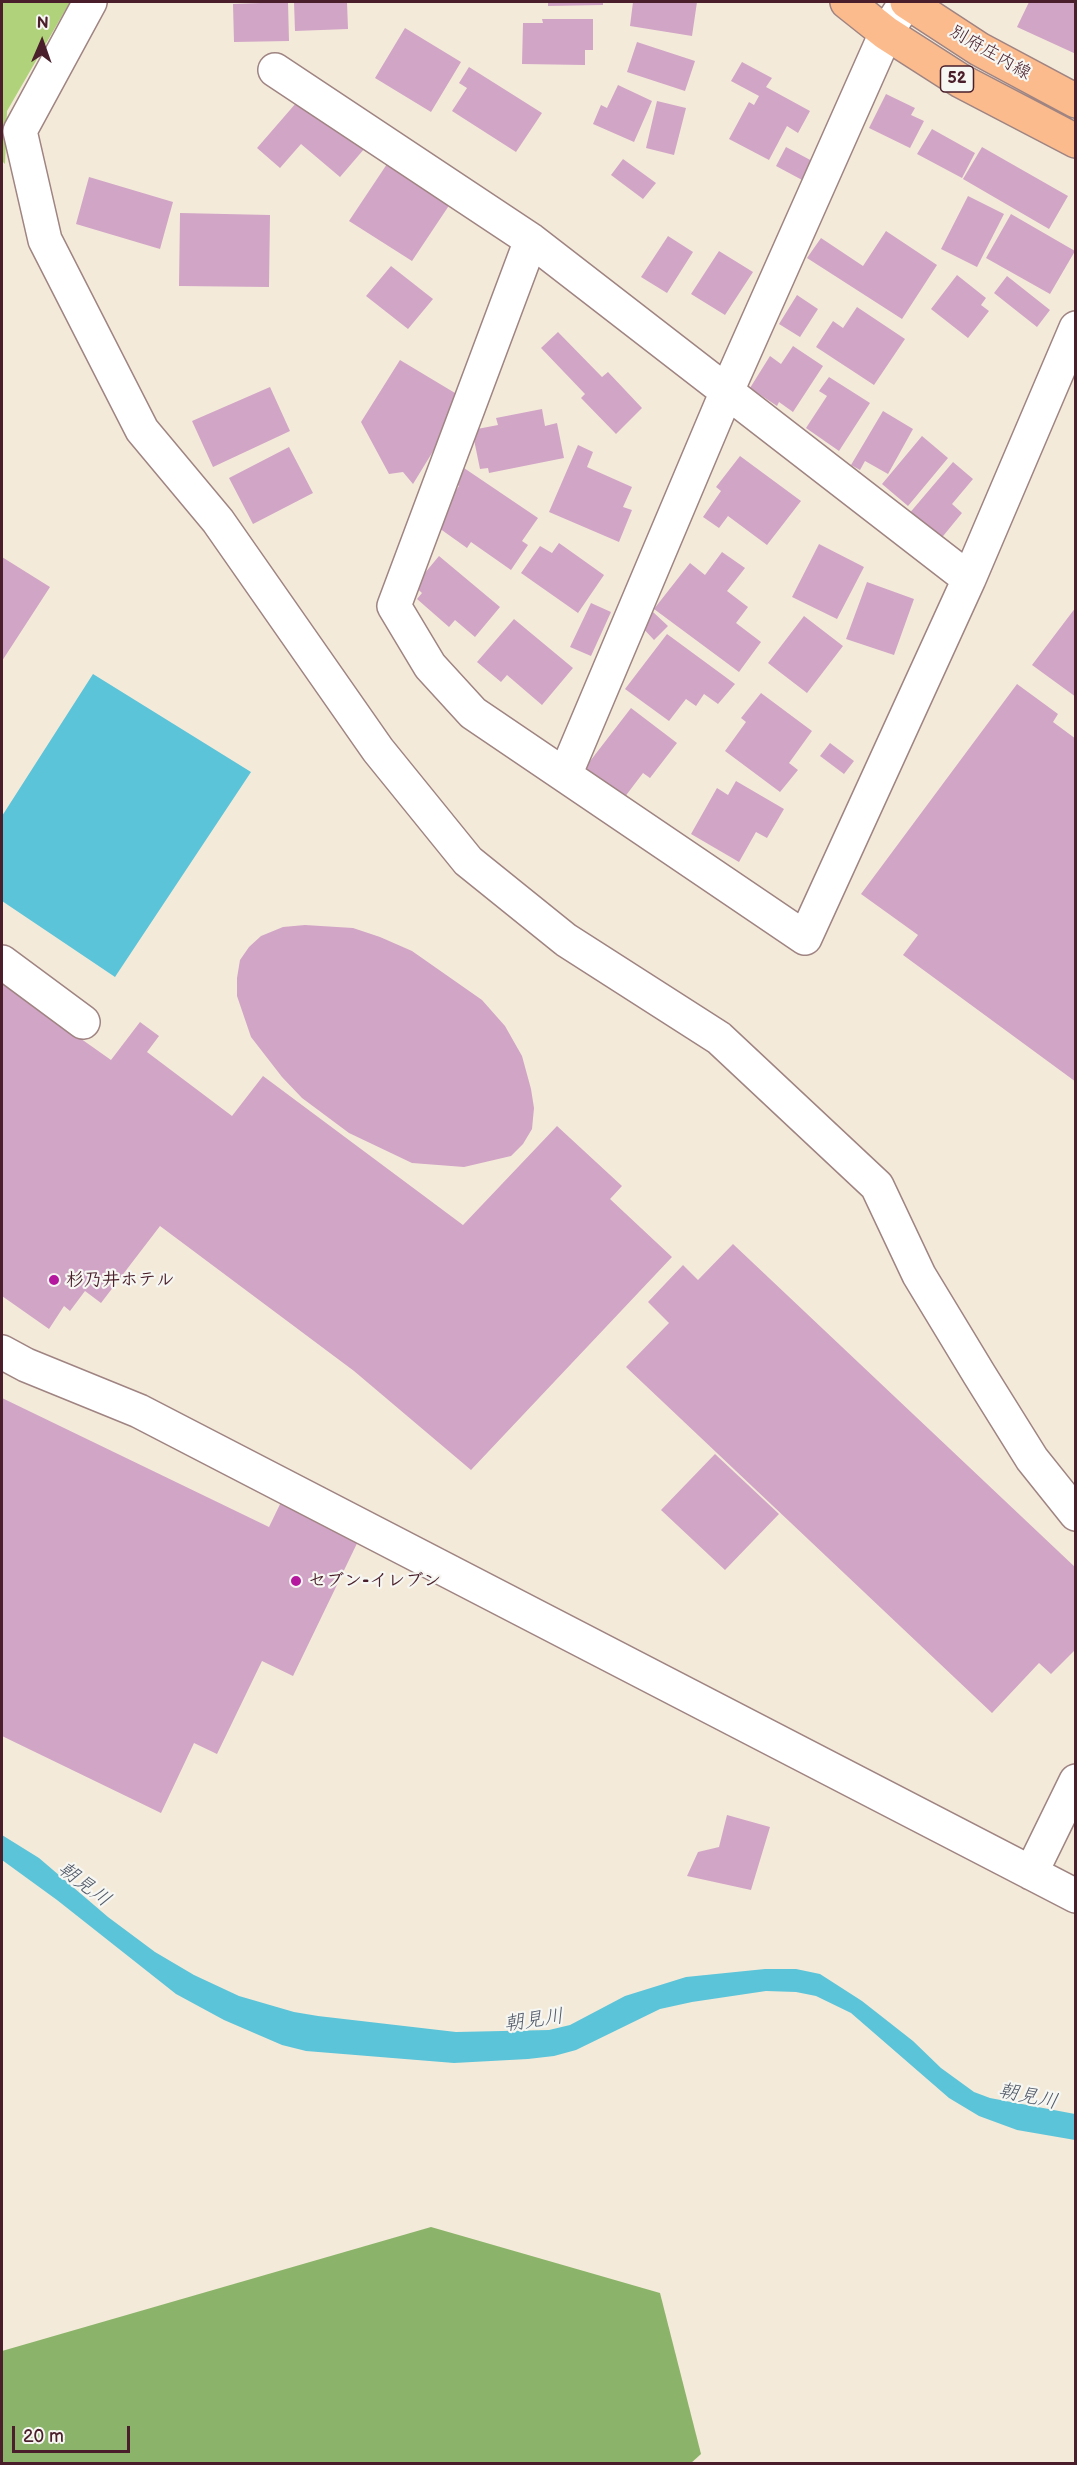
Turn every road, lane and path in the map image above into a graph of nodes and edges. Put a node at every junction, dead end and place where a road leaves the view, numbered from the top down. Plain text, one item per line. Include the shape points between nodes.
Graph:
1 (90, 2) edge
2 (847, 2) edge
3 (907, 2) edge
4 (886, 33) junction
5 (275, 70) dead end
6 (1076, 101) edge
7 (1076, 141) edge
8 (531, 240) junction
9 (1076, 328) edge
10 (727, 392) junction
11 (969, 579) junction
12 (565, 775) junction
13 (2, 962) edge
14 (83, 1022) dead end
15 (2, 1352) edge
16 (1076, 1514) edge
17 (1076, 1781) edge
18 (1031, 1872) junction
19 (1076, 1896) edge

1 - 16 street via 20,131 45,240 142,430 218,521 378,750 468,861 566,940 719,1038 877,1186 919,1275 979,1374 1032,1460
2 - 4 main road, 別府庄内線 / 52
3 - 4 street
3 - 6 main road, 別府庄内線 / 52 via 978,49
4 - 7 main road, 別府庄内線 / 52 via 961,81
4 - 10 street
5 - 8 street
8 - 10 street
8 - 12 street via 394,606 430,666 473,713
9 - 11 street
10 - 11 street
10 - 12 street
11 - 12 street via 805,938
13 - 14 street
15 - 18 street via 59,1380 139,1411
17 - 18 street
18 - 19 street

